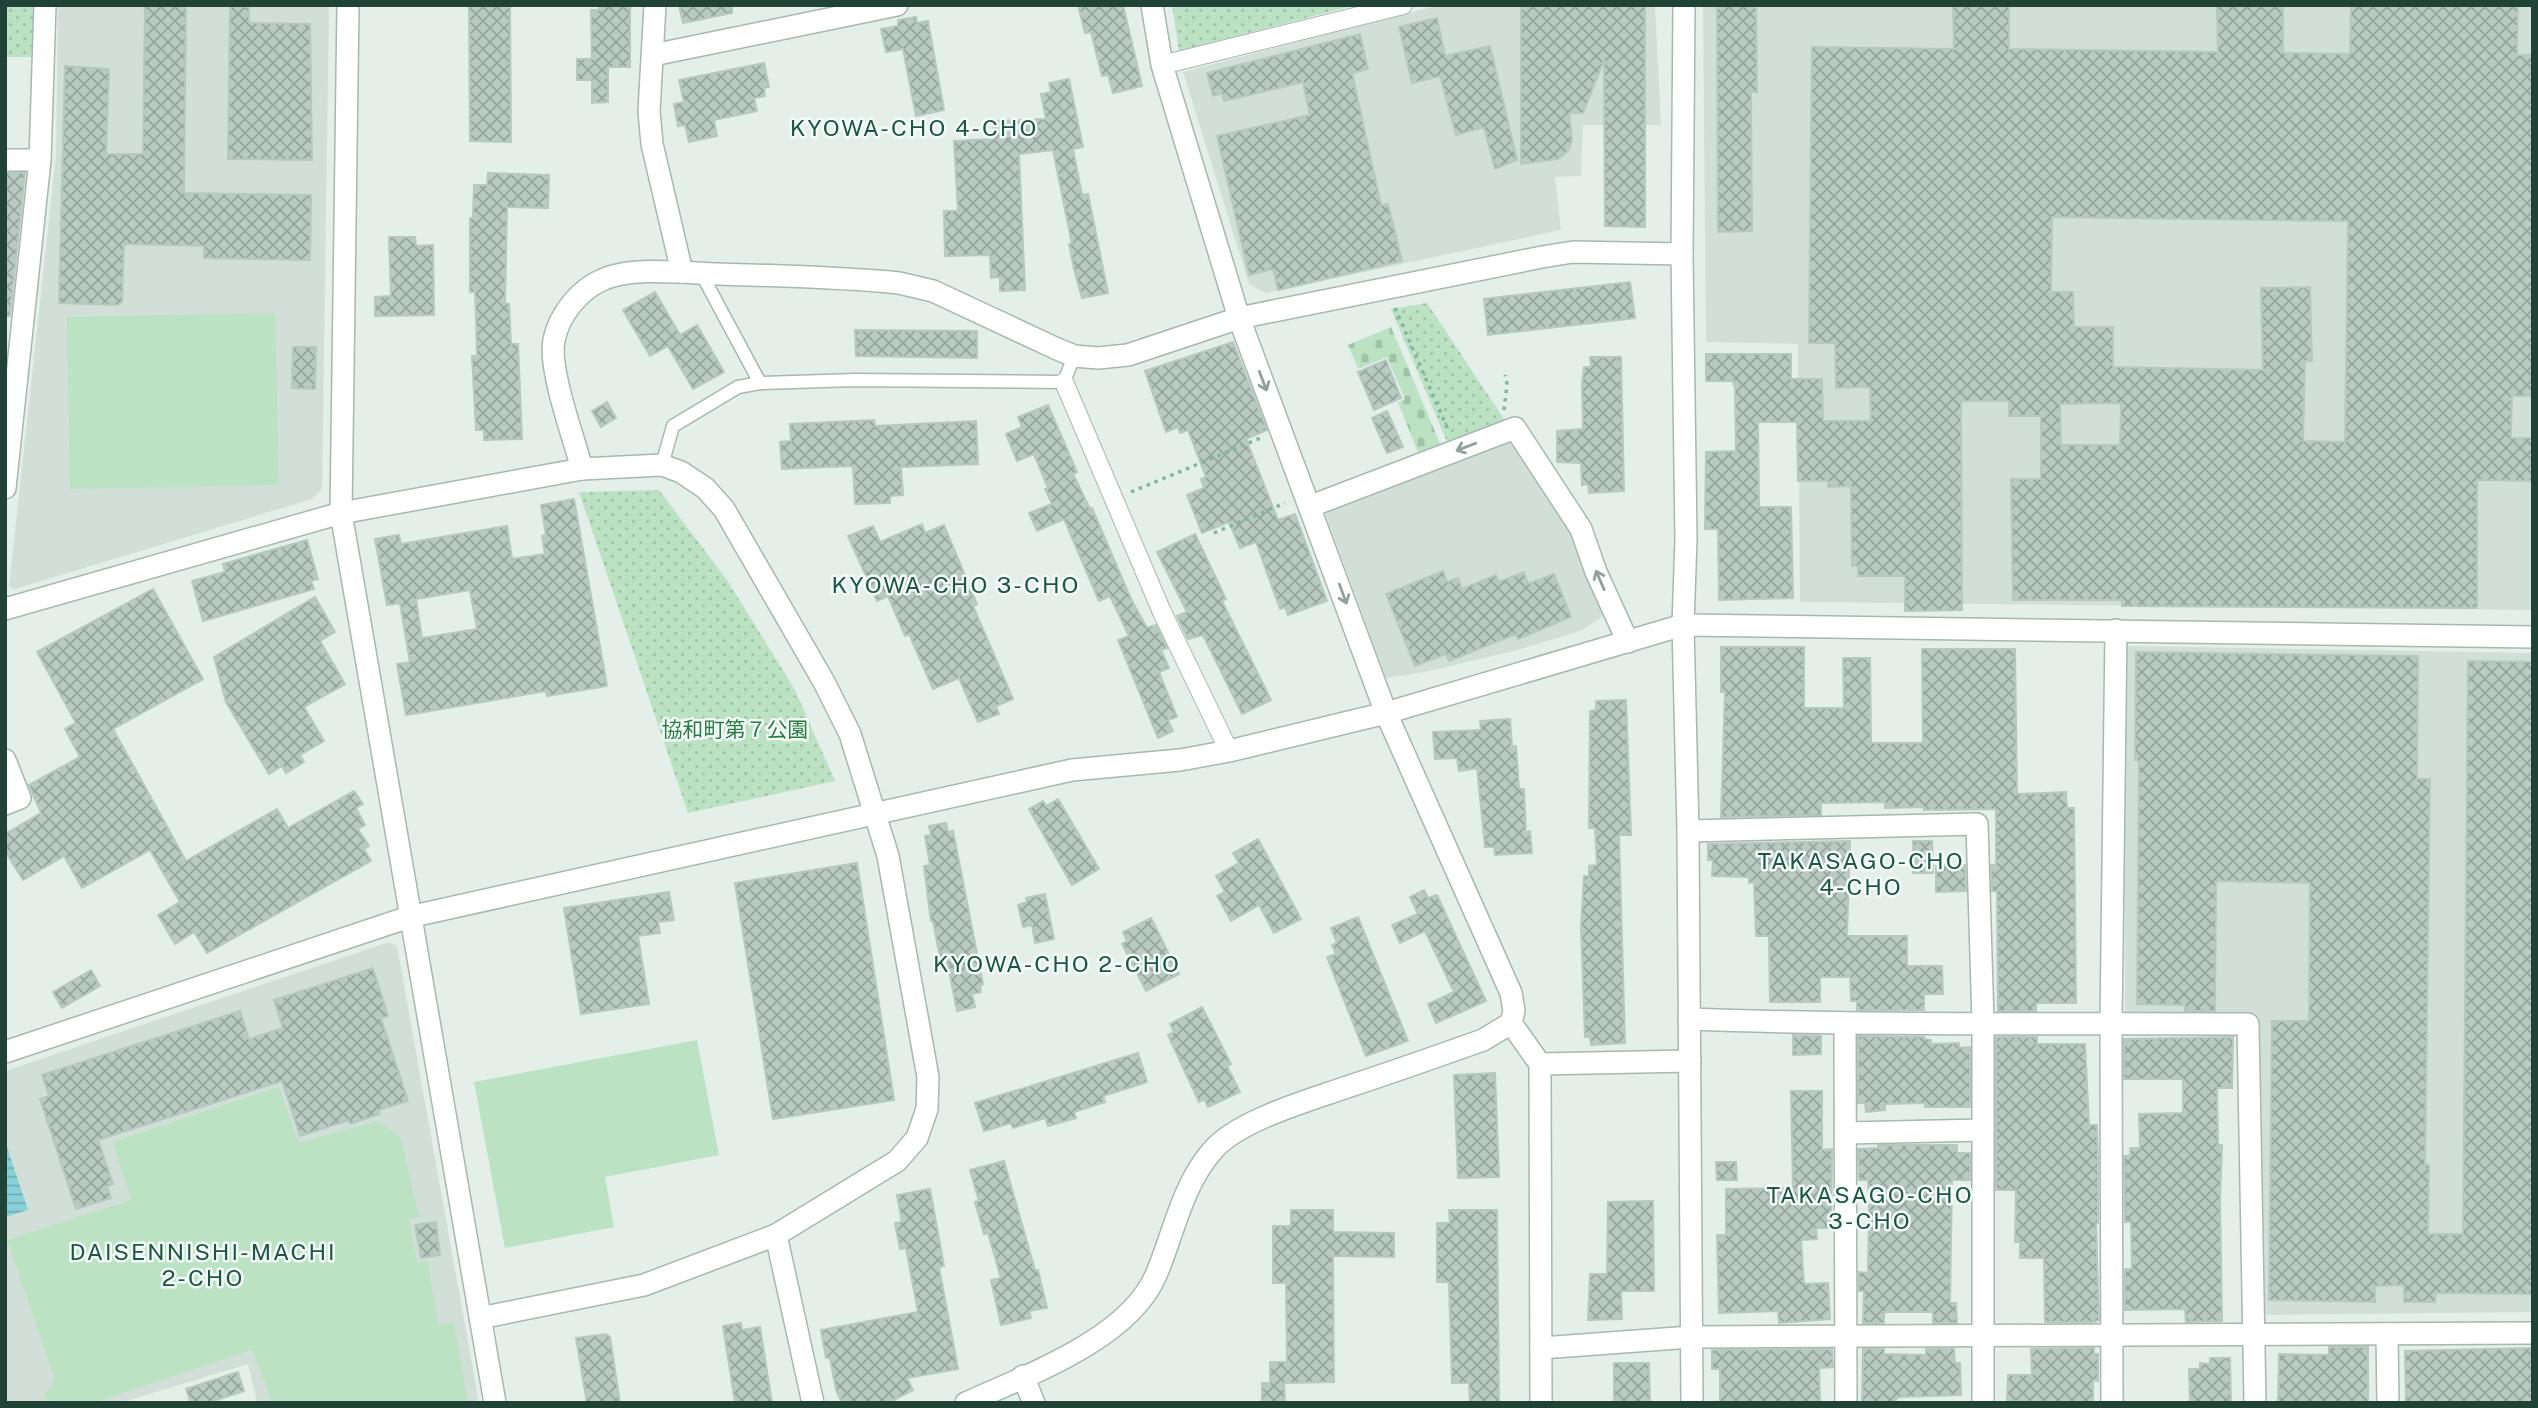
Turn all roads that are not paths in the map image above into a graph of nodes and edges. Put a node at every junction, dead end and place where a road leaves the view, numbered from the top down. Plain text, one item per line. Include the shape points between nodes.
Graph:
1 (45, 5) edge
2 (348, 5) edge
3 (655, 5) edge
4 (897, 5) edge
5 (1152, 5) edge
6 (1404, 5) edge
7 (1684, 5) edge
8 (653, 55) junction
9 (1162, 65) junction
10 (5, 160) edge
11 (40, 160) junction
12 (1682, 254) junction
13 (691, 273) junction
14 (1239, 317) junction
15 (1074, 356) junction
16 (1064, 382) junction
17 (760, 383) junction
18 (662, 466) junction
19 (582, 469) junction
20 (5, 488) edge
21 (1309, 500) junction
22 (341, 513) junction
23 (5, 609) edge
24 (1683, 625) junction
25 (2116, 630) junction
26 (2533, 636) edge
27 (1628, 642) junction
28 (1386, 713) junction
29 (1229, 751) junction
30 (5, 760) edge
31 (5, 804) edge
32 (877, 813) junction
33 (1688, 831) junction
34 (409, 917) junction
35 (1689, 1019) junction
36 (1983, 1022) junction
37 (1511, 1023) junction
38 (2111, 1023) junction
39 (1845, 1025) junction
40 (5, 1052) edge
41 (1690, 1061) junction
42 (1540, 1064) junction
43 (1983, 1130) junction
44 (1847, 1133) junction
45 (776, 1235) junction
46 (480, 1318) junction
47 (2387, 1334) junction
48 (2533, 1334) edge
49 (2110, 1335) junction
50 (2255, 1335) junction
51 (1983, 1336) junction
52 (1691, 1337) junction
53 (1846, 1337) junction
54 (1541, 1348) junction
55 (1023, 1376) junction
56 (495, 1403) edge
57 (813, 1403) edge
58 (966, 1403) edge
59 (1034, 1403) edge
60 (1541, 1403) edge
61 (1692, 1403) edge
62 (1846, 1403) edge
63 (1983, 1403) edge
64 (2112, 1403) edge
65 (2255, 1403) edge
66 (2388, 1403) edge

1 - 11 street
2 - 22 street
3 - 8 street
4 - 8 street
5 - 9 street
6 - 9 street
7 - 12 street
8 - 13 street via 652,144
9 - 14 street
10 - 11 street
11 - 20 street
12 - 14 street via 1573,252
12 - 24 street
13 - 15 street via 899,283 933,291
13 - 17 lane
13 - 19 street via 604,279 586,289 558,325 553,361
14 - 15 street via 1128,355
14 -> 21 street
15 - 16 lane
16 - 17 lane
16 - 29 street via 1162,612
17 - 18 lane via 738,387 673,426
18 - 19 street
18 - 32 street via 705,488 724,509 830,692
19 - 22 street
27 -> 21 street via 1581,529 1516,428
21 -> 28 street
22 - 23 street
22 - 34 street
24 - 25 street
24 - 27 street
24 - 33 street
25 - 26 street
25 - 38 street
27 - 28 street
28 - 29 street
28 - 37 street via 1511,993
29 - 32 street via 1072,770
30 - 31 street via 20,798
32 - 34 street
32 - 45 street via 928,1076 927,1109 917,1138 897,1161
33 - 35 street
33 - 36 street via 1977,824
34 - 40 street
34 - 46 street
35 - 39 street
35 - 41 street
36 - 38 street
36 - 39 street
36 - 43 street
37 - 42 street
37 - 55 street via 1483,1040 1280,1111 1213,1149 1184,1197 1156,1276 1138,1306 1073,1352
38 - 49 street
38 - 50 street via 2248,1024
39 - 44 street
41 - 42 street
41 - 52 street
42 - 54 street
43 - 44 street
43 - 51 street
44 - 53 street
45 - 46 street via 644,1285
45 - 57 street
46 - 56 street
47 - 48 street
47 - 50 street
47 - 66 street
49 - 50 street
49 - 51 street
49 - 64 street
50 - 65 street
51 - 53 street
51 - 63 street
52 - 53 street
52 - 54 street
52 - 61 street
53 - 62 street
54 - 60 street
55 - 58 street
55 - 59 street

